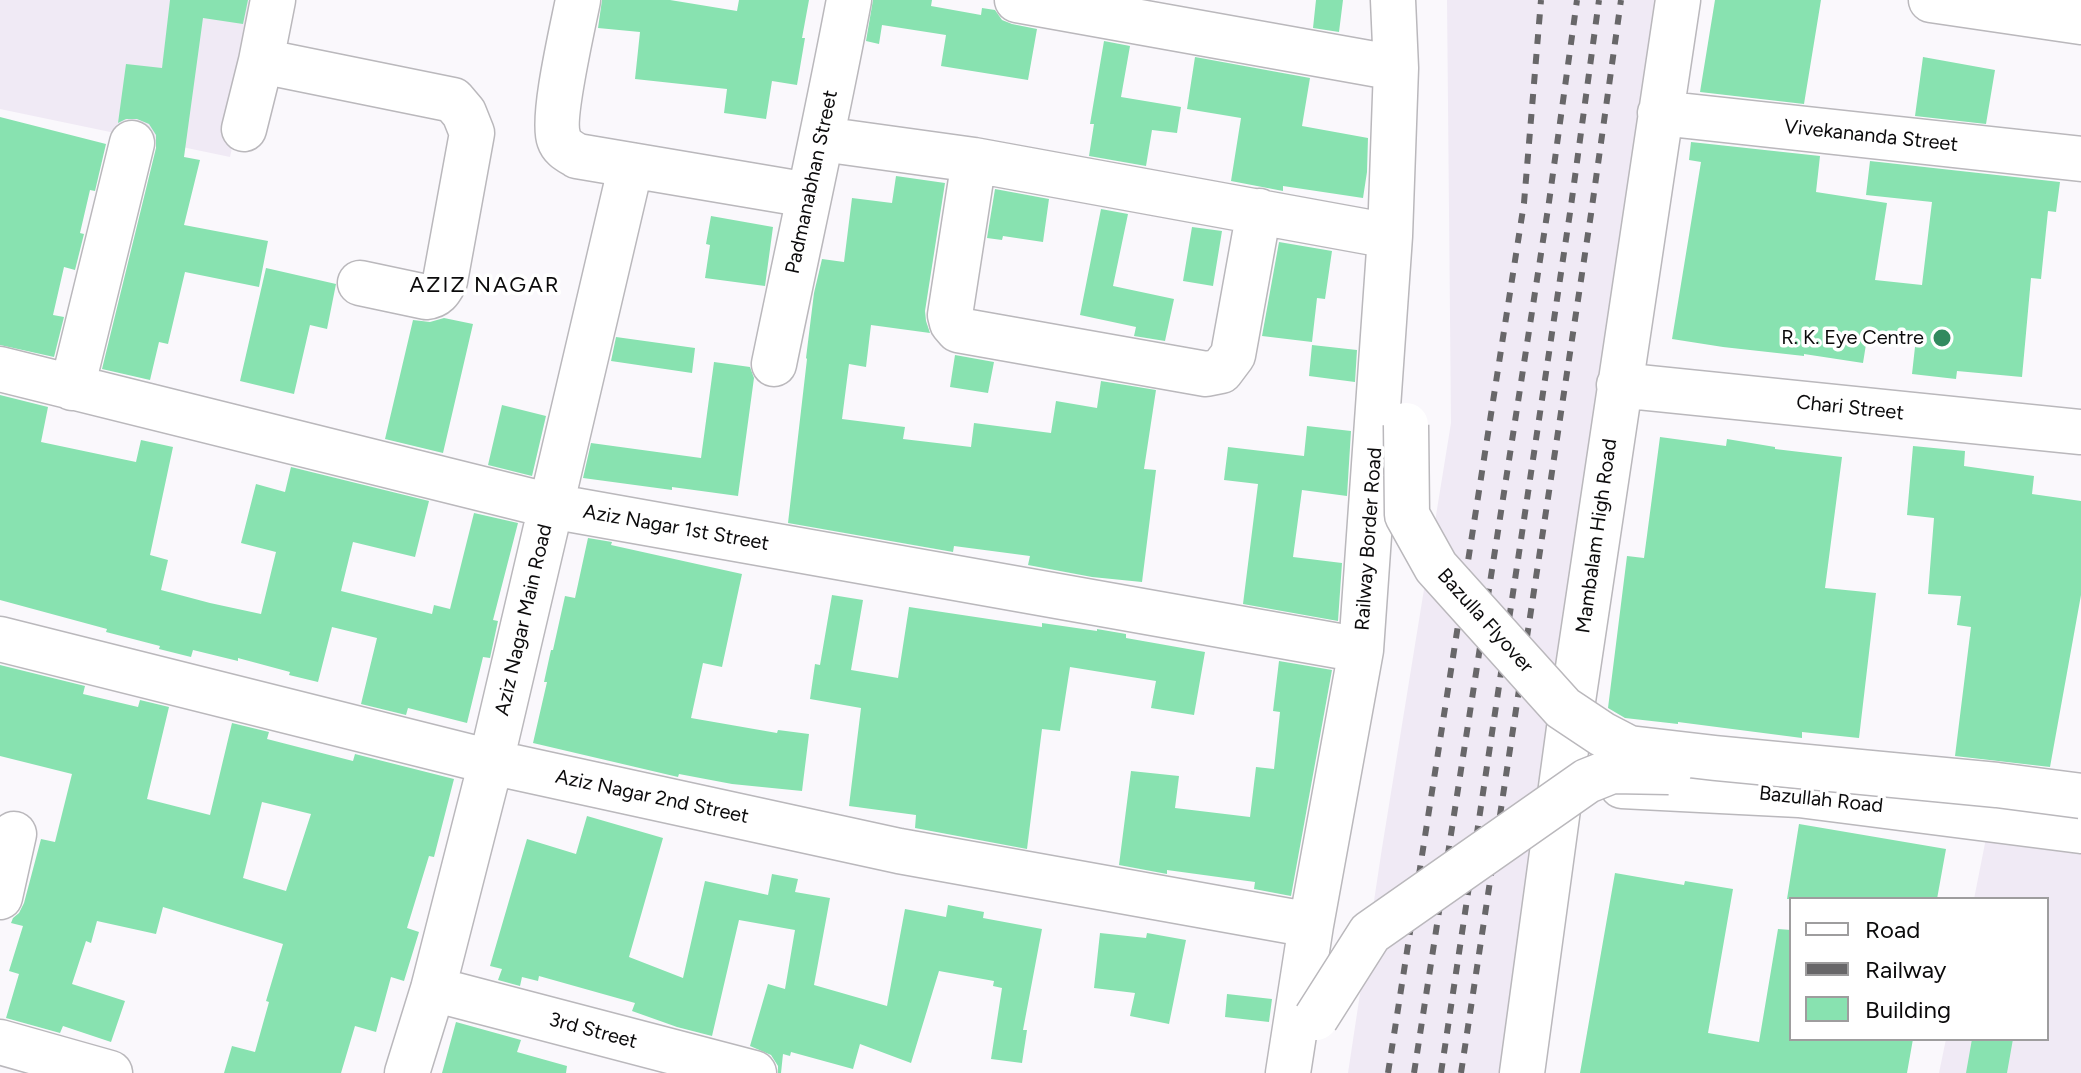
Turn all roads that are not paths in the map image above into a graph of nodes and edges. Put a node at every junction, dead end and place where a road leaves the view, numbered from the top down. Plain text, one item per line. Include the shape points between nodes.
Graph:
1 (273, 0) edge
2 (578, 0) edge
3 (849, 0) edge
4 (1017, 0) edge
5 (1393, 0) edge
6 (1415, 0) edge
7 (1678, 0) edge
8 (1931, 0) edge
9 (2081, 22) edge
10 (261, 61) junction
11 (1396, 68) junction
12 (1660, 113) junction
13 (244, 129) dead end
14 (822, 139) junction
15 (132, 143) dead end
16 (2081, 159) edge
17 (974, 160) junction
18 (631, 165) junction
19 (808, 195) junction
20 (1259, 211) junction
21 (1390, 236) junction
22 (360, 283) dead end
23 (774, 364) dead end
24 (0, 369) edge
25 (1619, 385) junction
26 (72, 388) junction
27 (2081, 432) edge
28 (551, 506) junction
29 (0, 639) edge
30 (1361, 650) junction
31 (1570, 721) junction
32 (1625, 728) junction
33 (491, 762) junction
34 (2081, 782) edge
35 (1631, 786) junction
36 (1561, 789) junction
37 (2081, 796) edge
38 (2081, 817) edge
39 (2081, 831) edge
40 (14, 834) dead end
41 (0, 897) edge
42 (1311, 925) junction
43 (433, 989) junction
44 (0, 1042) edge
45 (110, 1073) edge
46 (407, 1073) edge
47 (754, 1073) edge
48 (1288, 1073) edge
49 (1308, 1073) edge
50 (1522, 1073) edge

1 - 10 street
2 - 18 street via 557,116 559,140 577,156
3 - 14 street, Padmanabhan Street
4 - 11 street
5 - 11 street, Railway Border Road
6 - 37 street, Bazulla Flyover, bridge via 1419,169 1406,425 1407,515 1436,567 1563,708 1629,748
7 - 12 street, Mambalam High Road
8 - 9 street
10 - 13 street
10 - 22 street via 453,100 464,113 472,133 441,290 426,297
11 - 21 street, Railway Border Road
12 - 16 street, Vivekananda Street
12 - 25 street, Mambalam High Road
14 - 17 street
14 - 19 street, Padmanabhan Street
15 - 26 street
17 - 20 street
17 - 20 street via 952,323 958,330 1113,358 1206,374 1227,365
18 - 19 street
18 - 28 street, Aziz Nagar Main Road
19 - 23 street, Padmanabhan Street
20 - 21 street
21 - 30 street, Railway Border Road
24 - 26 street, Aziz Nagar 1st Street
25 - 27 street, Chari Street
25 - 31 street, Mambalam High Road
26 - 28 street, Aziz Nagar 1st Street
28 - 30 street, Aziz Nagar 1st Street
28 - 33 street, Aziz Nagar Main Road
29 - 33 street, Aziz Nagar 2nd Street
30 - 42 street, Railway Border Road
31 - 32 street
31 - 36 street, Mambalam High Road
32 - 34 street
32 - 35 street via 1612,757 1617,774
33 - 42 street, Aziz Nagar 2nd Street via 899,851
33 - 43 street, Aziz Nagar Main Road
35 - 36 street, Bazullah Road
35 - 39 street, Bazullah Road via 1799,795
36 - 50 street, Mambalam High Road
38 - 49 street, bridge via 1810,782 1612,771 1587,781 1370,933 1316,1018
40 - 41 street
42 - 48 street, Railway Border Road
43 - 46 street, Aziz Nagar Main Road
43 - 47 street, 3rd Street
44 - 45 street

